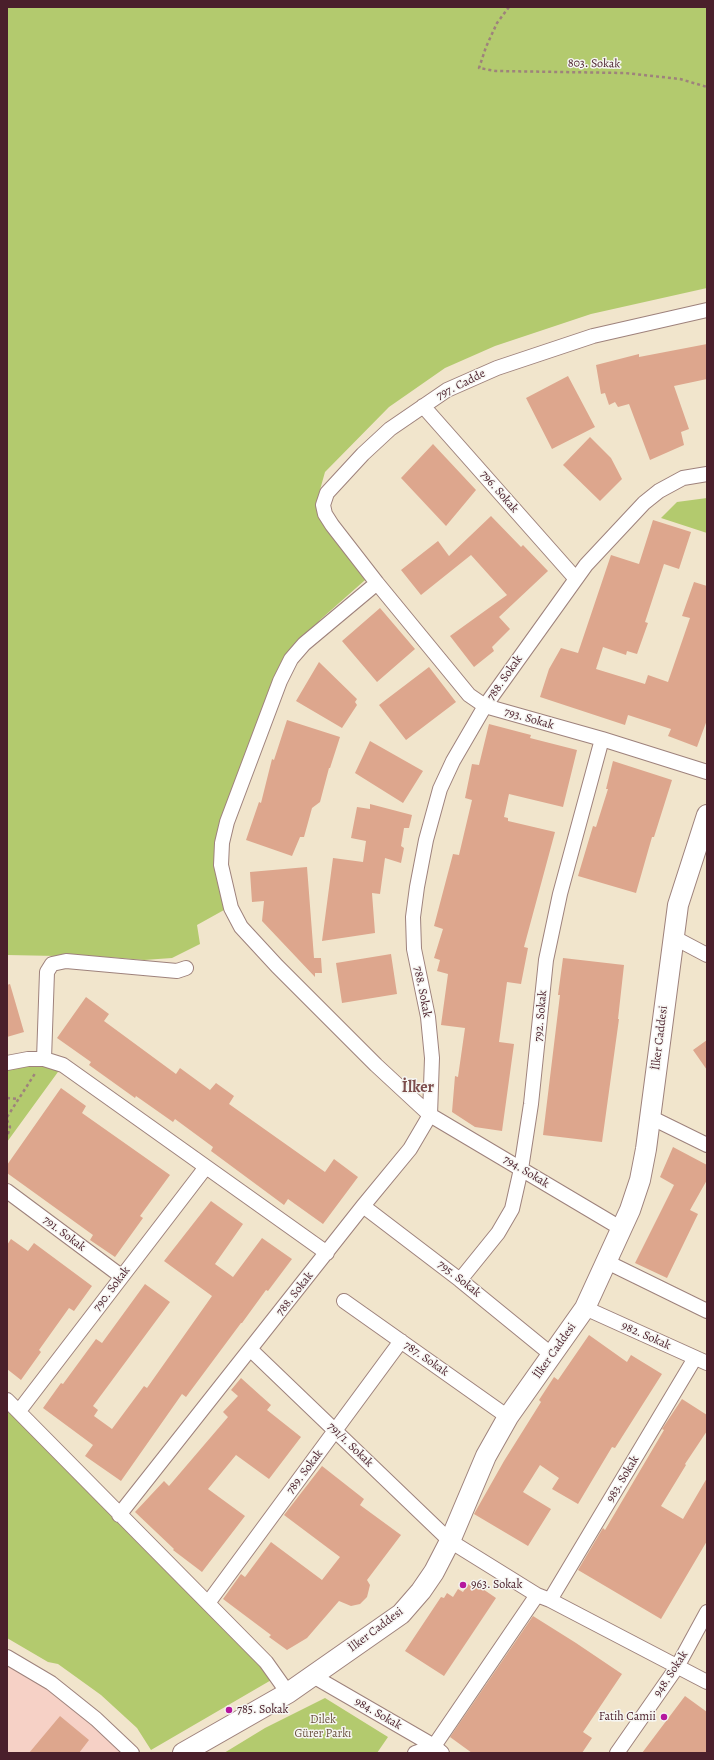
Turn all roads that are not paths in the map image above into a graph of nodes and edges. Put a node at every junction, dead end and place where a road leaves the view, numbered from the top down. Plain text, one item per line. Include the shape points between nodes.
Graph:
1 (707, 310) edge
2 (423, 406) junction
3 (707, 474) edge
4 (576, 579) junction
5 (377, 583) junction
6 (485, 706) junction
7 (602, 739) junction
8 (707, 772) edge
9 (707, 815) edge
10 (673, 937) junction
11 (707, 955) edge
12 (186, 968) dead end
13 (44, 1059) junction
14 (7, 1063) edge
15 (430, 1115) junction
16 (650, 1117) junction
17 (707, 1145) edge
18 (206, 1167) junction
19 (521, 1169) junction
20 (7, 1191) edge
21 (363, 1206) junction
22 (622, 1229) junction
23 (326, 1253) junction
24 (607, 1262) junction
25 (121, 1276) junction
26 (460, 1280) junction
27 (344, 1301) dead end
28 (585, 1308) junction
29 (707, 1312) edge
30 (401, 1341) junction
31 (251, 1350) junction
32 (552, 1355) junction
33 (701, 1361) edge
34 (7, 1400) edge
35 (19, 1411) junction
36 (508, 1417) junction
37 (335, 1431) junction
38 (119, 1515) junction
39 (450, 1542) junction
40 (544, 1598) junction
41 (208, 1603) junction
42 (707, 1612) edge
43 (7, 1656) edge
44 (677, 1667) junction
45 (312, 1676) junction
46 (707, 1682) edge
47 (288, 1693) junction
48 (438, 1749) edge
49 (132, 1753) edge
50 (183, 1753) edge
51 (415, 1753) edge
52 (617, 1753) edge

1 - 2 street, 797. Cadde via 593,336 544,351 447,390
2 - 4 street, 796. Sokak
2 - 5 street, 797. Cadde via 390,429 363,454 327,494 323,505 332,525
3 - 4 street, 788. Sokak via 683,478 659,491 644,503
4 - 6 street, 788. Sokak
5 - 6 street, 793. Sokak via 469,695
5 - 15 street, 794. Sokak via 304,644 291,659 280,681 227,822 222,843 221,865 231,908 242,927 277,966
6 - 7 street, 793. Sokak
6 - 15 street, 788. Sokak via 440,789 417,887 413,917 414,949 428,1017 432,1058
7 - 8 street, 793. Sokak
7 - 19 street, 792. Sokak via 560,894 546,960
9 - 10 main road, İlker Caddesi via 684,882
10 - 11 street
10 - 16 main road, İlker Caddesi
12 - 13 street via 177,971 66,961 52,964 47,972
13 - 14 street
13 - 18 street via 63,1065
15 - 19 street, 794. Sokak
15 - 21 street, 788. Sokak via 410,1149
16 - 17 street
16 - 22 main road, İlker Caddesi via 640,1180
18 - 23 street
18 - 25 street, 790. Sokak
19 - 22 street, 794. Sokak
19 - 26 street, 792. Sokak via 512,1209 498,1233
20 - 25 street, 791. Sokak
21 - 23 street, 788. Sokak
21 - 26 street, 795. Sokak
22 - 24 main road, İlker Caddesi
23 - 31 street, 788. Sokak
24 - 28 main road, İlker Caddesi
24 - 29 street
25 - 35 street, 790. Sokak
26 - 32 street, 795. Sokak
27 - 30 street, 787. Sokak
28 - 32 main road, İlker Caddesi
28 - 33 street, 982. Sokak
30 - 36 street, 787. Sokak
30 - 37 street, 789. Sokak
31 - 37 street, 791/1. Sokak
31 - 38 street, 788. Sokak
32 - 36 main road, İlker Caddesi
33 - 40 street, 983. Sokak
34 - 35 street
35 - 38 street
36 - 39 main road, İlker Caddesi via 486,1456
37 - 39 street, 791/1. Sokak
37 - 41 street, 789. Sokak
38 - 41 street
39 - 40 street
39 - 45 main road, İlker Caddesi via 434,1572 401,1614
40 - 44 street
40 - 48 street, 983. Sokak
41 - 47 street via 266,1662
42 - 44 street, 948. Sokak
43 - 49 street via 51,1683 96,1719
44 - 46 street
44 - 52 street, 948. Sokak
45 - 47 main road, İlker Caddesi
45 - 48 street, 984. Sokak
47 - 50 main road, İlker Caddesi
48 - 51 street

